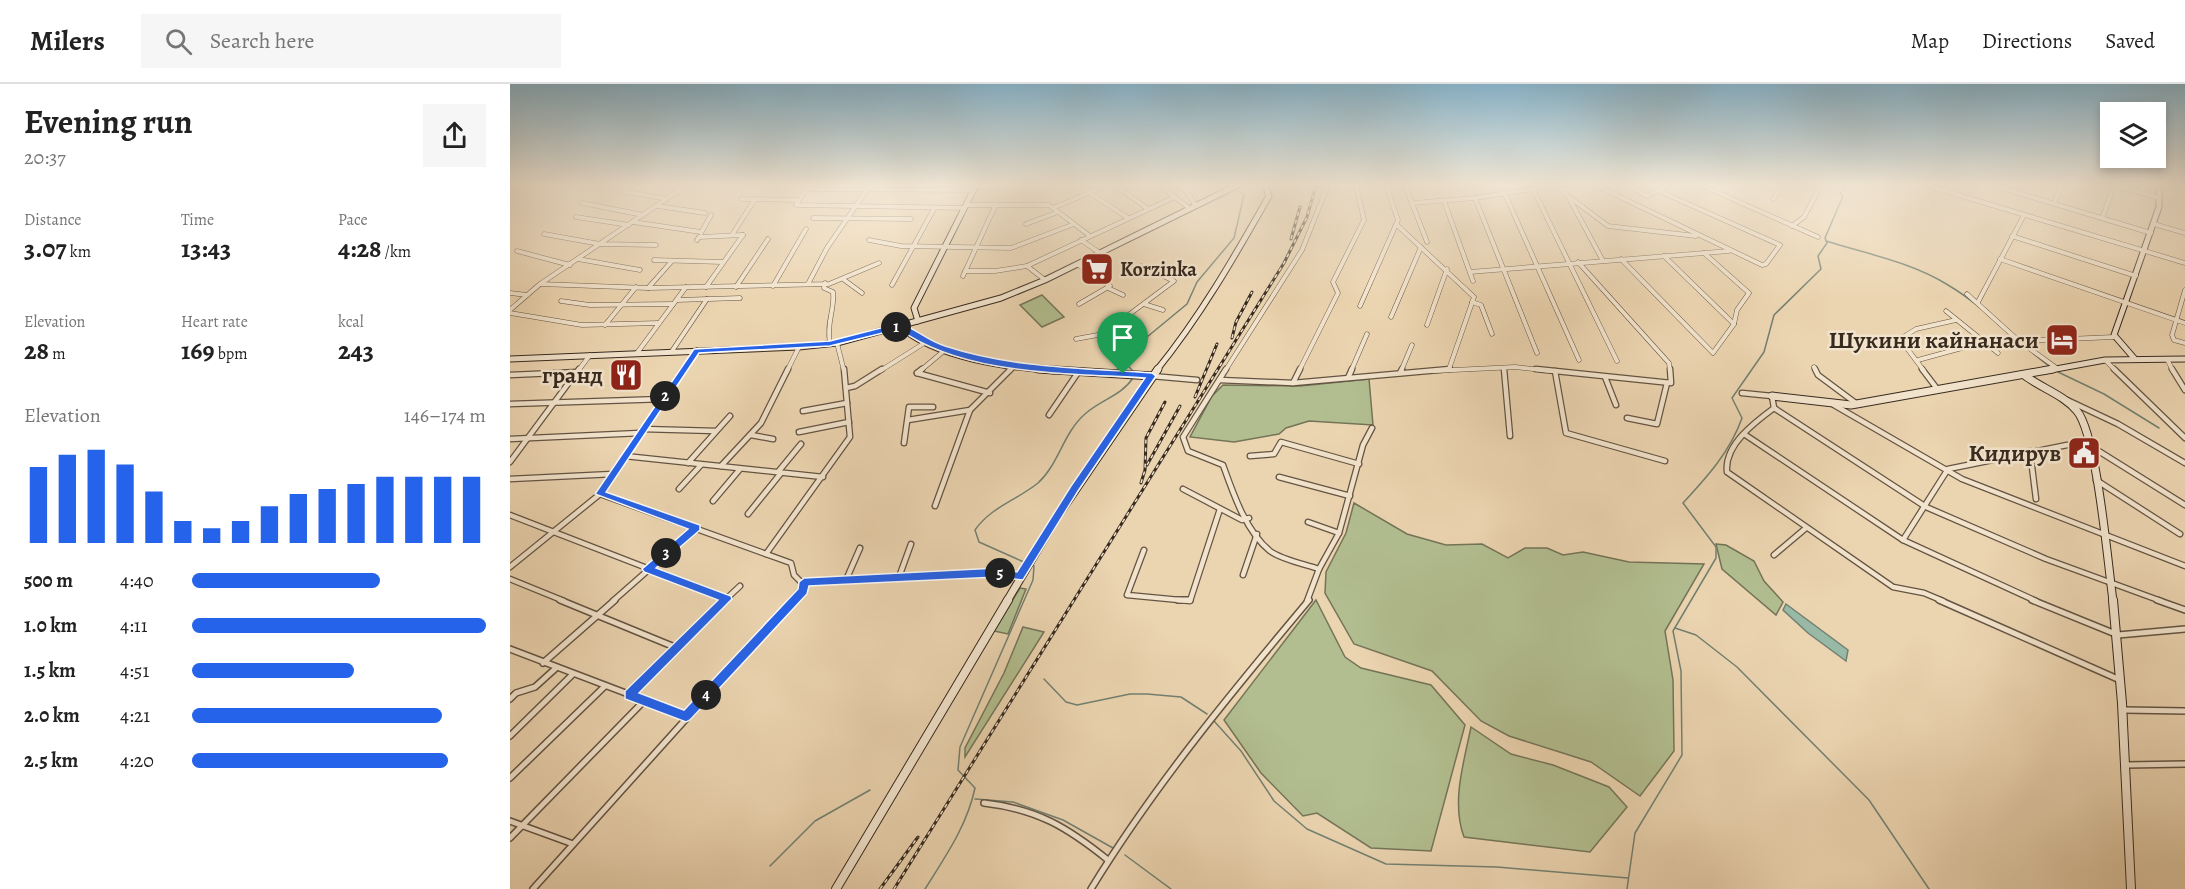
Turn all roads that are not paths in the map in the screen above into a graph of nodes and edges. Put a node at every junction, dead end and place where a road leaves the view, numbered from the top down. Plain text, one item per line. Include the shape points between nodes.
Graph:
1 (620, 223) edge
2 (707, 223) edge
3 (740, 223) edge
4 (844, 223) edge
5 (925, 223) edge
6 (957, 223) edge
7 (987, 223) edge
8 (1030, 223) edge
9 (1118, 223) edge
10 (1160, 223) edge
11 (1254, 223) edge
12 (1313, 223) edge
13 (1363, 223) edge
14 (1420, 223) edge
15 (1452, 223) edge
16 (1485, 223) edge
17 (1518, 223) edge
18 (1550, 223) edge
19 (1582, 223) edge
20 (1603, 223) edge
21 (1674, 223) edge
22 (1730, 223) edge
23 (1784, 223) edge
24 (1797, 223) edge
25 (2020, 223) edge
26 (2049, 223) edge
27 (2117, 223) edge
28 (631, 224) junction
29 (1026, 224) dead end
30 (1074, 224) joint
31 (2154, 224) joint
32 (1396, 225) joint
33 (1792, 226) junction
34 (806, 229) dead end
35 (701, 232) junction
36 (2151, 233) junction
37 (2185, 233) edge
38 (544, 234) dead end
39 (732, 235) junction
40 (1090, 236) junction
41 (1702, 236) junction
42 (2012, 236) junction
43 (1818, 237) dead end
44 (768, 239) dead end
45 (869, 240) dead end
46 (1081, 240) junction
47 (1427, 242) dead end
48 (600, 244) junction
49 (656, 245) dead end
50 (912, 246) junction
51 (945, 246) junction
52 (976, 247) junction
53 (1421, 247) junction
54 (517, 250) dead end
55 (1731, 250) junction
56 (2144, 251) junction
57 (1100, 253) junction
58 (1704, 253) junction
59 (1664, 256) junction
60 (578, 258) junction
61 (1621, 259) junction
62 (2000, 259) junction
63 (654, 260) dead end
64 (672, 261) junction
65 (1603, 261) junction
66 (722, 262) junction
67 (1578, 262) junction
68 (879, 263) dead end
69 (1570, 263) junction
70 (2185, 263) edge
71 (1077, 264) junction
72 (570, 265) junction
73 (1028, 266) junction
74 (1142, 266) dead end
75 (1537, 266) junction
76 (1447, 269) junction
77 (1504, 269) junction
78 (640, 270) dead end
79 (965, 271) junction
80 (1470, 272) junction
81 (963, 276) dead end
82 (2136, 276) junction
83 (843, 279) junction
84 (1045, 280) junction
85 (1473, 281) dead end
86 (808, 284) junction
87 (825, 284) junction
88 (540, 285) junction
89 (892, 285) dead end
90 (773, 286) junction
91 (636, 287) junction
92 (686, 287) junction
93 (706, 287) junction
94 (735, 287) junction
95 (648, 288) junction
96 (1107, 288) junction
97 (2185, 290) edge
98 (510, 293) edge
99 (862, 293) dead end
100 (1967, 294) dead end
101 (527, 295) junction
102 (1123, 295) dead end
103 (740, 298) dead end
104 (707, 299) junction
105 (2184, 299) edge
106 (561, 301) dead end
107 (675, 302) junction
108 (1472, 302) junction
109 (1978, 302) junction
110 (2126, 303) junction
111 (1079, 304) dead end
112 (1144, 304) junction
113 (622, 305) junction
114 (1360, 306) dead end
115 (1163, 310) dead end
116 (1946, 311) dead end
117 (510, 312) edge
118 (1391, 317) dead end
119 (1956, 320) junction
120 (2177, 320) junction
121 (918, 321) junction
122 (2185, 322) edge
123 (659, 323) junction
124 (1734, 324) junction
125 (605, 325) junction
126 (1427, 325) dead end
127 (900, 326) junction
128 (1103, 334) junction
129 (1367, 334) dead end
130 (1492, 334) dead end
131 (2114, 337) junction
132 (1076, 339) dead end
133 (2019, 340) junction
134 (926, 342) junction
135 (1984, 342) junction
136 (834, 343) junction
137 (2185, 343) edge
138 (1412, 345) dead end
139 (798, 347) junction
140 (946, 349) junction
141 (672, 351) junction
142 (697, 351) junction
143 (637, 353) junction
144 (1537, 353) dead end
145 (1998, 353) dead end
146 (590, 355) junction
147 (2134, 358) junction
148 (510, 359) edge
149 (2167, 359) junction
150 (2185, 359) edge
151 (1578, 360) dead end
152 (1918, 360) junction
153 (2105, 360) junction
154 (1617, 361) dead end
155 (1014, 366) junction
156 (1814, 367) dead end
157 (1504, 368) junction
158 (1449, 369) junction
159 (2058, 369) junction
160 (1079, 371) junction
161 (578, 372) junction
162 (1555, 372) junction
163 (1400, 373) junction
164 (1123, 374) junction
165 (510, 375) edge
166 (2024, 375) junction
167 (1152, 376) junction
168 (1605, 376) junction
169 (1348, 378) junction
170 (1197, 380) dead end
171 (1220, 380) junction
172 (1293, 383) junction
173 (1667, 383) junction
174 (846, 388) junction
175 (1938, 390) junction
176 (2185, 390) edge
177 (990, 393) junction
178 (1742, 393) dead end
179 (1772, 396) junction
180 (2061, 398) junction
181 (664, 399) junction
182 (555, 402) junction
183 (1832, 403) junction
184 (510, 404) edge
185 (847, 404) junction
186 (1857, 404) junction
187 (1617, 405) dead end
188 (933, 407) dead end
189 (1774, 408) junction
190 (970, 410) junction
191 (803, 411) dead end
192 (1049, 415) dead end
193 (730, 416) dead end
194 (1627, 418) dead end
195 (908, 420) junction
196 (849, 422) junction
197 (1372, 428) dead end
198 (642, 431) junction
199 (716, 431) junction
200 (799, 432) dead end
201 (1744, 434) junction
202 (751, 435) junction
203 (1510, 436) dead end
204 (527, 438) junction
205 (2185, 438) edge
206 (510, 439) edge
207 (773, 439) dead end
208 (904, 443) dead end
209 (801, 444) dead end
210 (2089, 445) junction
211 (2030, 451) junction
212 (625, 456) junction
213 (1250, 456) dead end
214 (1665, 460) dead end
215 (510, 462) edge
216 (688, 463) junction
217 (2185, 463) edge
218 (1359, 464) junction
219 (701, 465) junction
220 (721, 466) junction
221 (740, 468) junction
222 (1948, 468) junction
223 (779, 472) junction
224 (613, 474) junction
225 (823, 477) junction
226 (1279, 477) dead end
227 (510, 479) edge
228 (2095, 479) junction
229 (679, 489) dead end
230 (1183, 489) dead end
231 (600, 494) junction
232 (1350, 496) junction
233 (2036, 499) dead end
234 (713, 501) dead end
235 (2185, 505) edge
236 (935, 506) dead end
237 (1926, 507) junction
238 (1221, 509) junction
239 (748, 514) dead end
240 (510, 515) edge
241 (1249, 518) junction
242 (1308, 522) dead end
243 (696, 528) junction
244 (1806, 528) junction
245 (552, 532) junction
246 (1339, 533) junction
247 (1257, 534) junction
248 (2180, 534) dead end
249 (2105, 537) junction
250 (1903, 540) junction
251 (911, 544) dead end
252 (860, 548) dead end
253 (1144, 550) dead end
254 (766, 554) junction
255 (1774, 555) dead end
256 (2185, 566) edge
257 (510, 567) edge
258 (647, 569) junction
259 (1319, 569) junction
260 (1022, 573) junction
261 (1243, 575) dead end
262 (899, 578) junction
263 (510, 579) edge
264 (846, 580) junction
265 (804, 582) junction
266 (2113, 585) junction
267 (740, 586) dead end
268 (727, 599) junction
269 (2185, 610) edge
270 (596, 616) junction
271 (2185, 628) edge
272 (2118, 635) junction
273 (677, 648) junction
274 (510, 649) edge
275 (543, 663) junction
276 (556, 668) junction
277 (573, 674) junction
278 (2120, 680) junction
279 (605, 686) junction
280 (629, 695) junction
281 (510, 699) edge
282 (644, 701) junction
283 (2124, 710) junction
284 (2185, 711) edge
285 (686, 716) junction
286 (510, 736) edge
287 (2185, 764) edge
288 (2126, 765) junction
289 (510, 778) edge
290 (984, 803) dead end
291 (510, 821) edge
292 (522, 826) junction
293 (510, 838) edge
294 (573, 844) junction
295 (1108, 860) junction
296 (533, 889) edge
297 (836, 889) edge
298 (1091, 889) edge
299 (2131, 889) edge

1 - 28 street
2 - 35 street
3 - 39 street
4 - 86 street
5 - 50 street
6 - 51 main road
7 - 52 street
8 - 29 street
9 - 40 street
10 - 57 main road
11 - 167 main road via 1178,344
12 - 171 street via 1302,250
13 - 172 street via 1333,282 1338,293
14 - 47 street
15 - 80 street
16 - 77 street
17 - 75 street
18 - 69 street
19 - 65 street
20 - 41 street
21 - 41 street
22 - 55 street via 1780,245 1762,265
23 - 33 street
24 - 33 street
25 - 42 street
26 - 56 street
27 - 36 street
28 - 35 street
28 - 48 street
30 - 40 street
30 - 52 street via 1011,248
31 - 36 main road
31 - 37 street
32 - 53 street
32 - 114 street
33 - 43 street
34 - 90 street
35 - 39 street via 698,239
36 - 56 main road
38 - 48 street
39 - 66 street via 743,236
40 - 46 street
41 - 55 street
42 - 62 street
42 - 82 street
44 - 94 street
45 - 50 street
46 - 57 street
46 - 73 street
48 - 49 street
48 - 60 street
50 - 51 street
50 - 89 street
51 - 52 street
51 - 121 main road via 915,306
52 - 79 street
53 - 76 street
53 - 118 street
54 - 72 street
55 - 58 street
56 - 70 street
56 - 82 main road
57 - 71 main road
58 - 59 street
58 - 124 street via 1749,293 1737,310
59 - 61 street
59 - 124 street
60 - 72 street
60 - 78 street
61 - 65 street
61 - 124 street via 1713,353
62 - 109 street
62 - 110 street
63 - 64 street
64 - 66 street
64 - 95 street
65 - 67 street
66 - 93 street
67 - 69 street
67 - 173 street via 1669,363 1671,383
68 - 83 street
69 - 75 street
69 - 154 street
71 - 84 main road
71 - 96 street via 1110,286
72 - 88 street
73 - 79 street
73 - 84 street
74 - 112 street via 1174,280
75 - 77 street
75 - 151 street
76 - 108 street via 1474,297
76 - 126 street
77 - 80 street
77 - 144 street
79 - 81 street
80 - 85 street
82 - 110 main road
83 - 87 street
83 - 99 street
84 - 121 main road via 991,301
86 - 87 street
86 - 90 street
87 - 136 street via 833,292 827,326
88 - 91 street
88 - 101 street
90 - 94 street
91 - 95 street
91 - 113 street
92 - 93 street
92 - 95 street
92 - 107 street
93 - 94 street
96 - 102 street
96 - 111 street
97 - 105 street
98 - 101 street
100 - 109 street
101 - 117 street
103 - 104 street
104 - 107 street
104 - 141 street
105 - 120 street
106 - 113 street
107 - 113 street
107 - 123 street
108 - 130 street via 1481,305
108 - 158 street
109 - 133 street
110 - 120 street
110 - 131 main road
112 - 115 street
112 - 128 street
113 - 125 street
116 - 119 street
117 - 125 street via 582,325
119 - 135 street
119 - 152 street via 1916,329 1900,339
120 - 122 street
120 - 137 street via 2172,338
121 - 127 main road
123 - 125 street
123 - 143 street
127 - 134 main road
127 - 136 main road
128 - 132 street
128 - 164 street via 1115,350
129 - 169 street
131 - 133 street
131 - 147 main road
133 - 159 street
134 - 140 main road
134 - 174 street
135 - 145 street
135 - 152 street
136 - 139 main road
136 - 174 street
138 - 163 street
139 - 142 main road
139 - 202 street via 761,423
140 - 155 main road
140 - 177 street via 917,373
141 - 142 main road
141 - 143 main road
142 - 181 street
143 - 146 main road
146 - 148 main road
146 - 161 street
147 - 149 main road
147 - 153 main road
149 - 150 main road
149 - 176 street
152 - 175 street
153 - 159 main road
153 - 205 street
155 - 160 main road
155 - 177 street
156 - 186 street via 1823,380
157 - 158 street
157 - 162 street
157 - 203 street
158 - 163 street
159 - 166 main road
160 - 164 main road
160 - 192 street
161 - 165 street
161 - 182 street
162 - 168 street
162 - 214 street via 1566,433
163 - 169 street
164 - 167 main road
166 - 175 street
166 - 180 main road
167 - 170 street
167 - 260 main road
168 - 173 street
168 - 187 street
169 - 172 street
171 - 172 street
171 - 241 street via 1183,437 1188,451 1223,465 1234,498
173 - 194 street via 1657,424
174 - 185 street
175 - 186 street
177 - 190 street
178 - 179 street
179 - 183 street
179 - 189 street
180 - 210 main road via 2084,422
180 - 217 street via 2118,424
181 - 182 street
181 - 198 street
182 - 184 street
182 - 204 street
183 - 186 street
183 - 222 street via 1856,420
185 - 191 street
185 - 196 street
188 - 195 street via 909,407
189 - 201 street
189 - 237 street
190 - 195 street
190 - 236 street
193 - 199 street
195 - 208 street
196 - 200 street
196 - 225 street via 850,437
197 - 218 street
198 - 199 street
198 - 204 street
198 - 212 street
199 - 216 street
201 - 244 street via 1725,470
201 - 250 street
202 - 207 street
202 - 220 street
204 - 206 street
204 - 215 street
209 - 223 street
210 - 211 street
210 - 228 main road
210 - 235 street
211 - 222 street
211 - 233 street
212 - 216 street
212 - 224 street
213 - 218 street via 1274,454 1281,442
216 - 219 street
218 - 232 street
219 - 220 street
219 - 229 street
220 - 221 street
221 - 223 street
221 - 234 street
222 - 237 street
222 - 249 street via 1962,479
223 - 225 street
223 - 239 street
224 - 227 street
224 - 231 street
225 - 254 street
226 - 232 street
228 - 248 street
228 - 249 main road
230 - 238 street
231 - 243 street
231 - 245 street
232 - 246 street
237 - 250 street
237 - 266 street
238 - 241 street via 1242,520
238 - 253 street via 1190,601 1127,595
240 - 245 street
241 - 247 street
242 - 246 street
243 - 254 street
243 - 258 street
244 - 255 street
244 - 278 street via 1893,587 1924,594
245 - 257 street
245 - 258 street
246 - 259 street
247 - 259 street via 1271,552
247 - 261 street
249 - 256 street
249 - 266 main road
250 - 272 street via 2008,590
251 - 262 street
252 - 264 street
254 - 265 street via 791,563 794,576
258 - 268 street
258 - 270 street
259 - 295 street via 1311,597 1215,712
260 - 262 street
260 - 297 main road
262 - 264 street
263 - 270 street
264 - 265 street
265 - 285 street via 804,591
266 - 269 street
266 - 272 main road
267 - 268 street
268 - 273 street
270 - 273 street
270 - 275 street
271 - 272 street
272 - 278 main road
273 - 280 street
274 - 275 street
275 - 276 street
276 - 277 street
276 - 281 street via 535,687
277 - 279 street
277 - 286 street
278 - 283 main road
279 - 280 street
279 - 289 street
280 - 282 street
282 - 285 street
282 - 292 street
283 - 284 street
283 - 288 main road
285 - 294 street
287 - 288 street
288 - 299 main road
290 - 295 street via 1042,813
291 - 292 street
292 - 293 street
292 - 294 street
294 - 296 street
295 - 298 street

